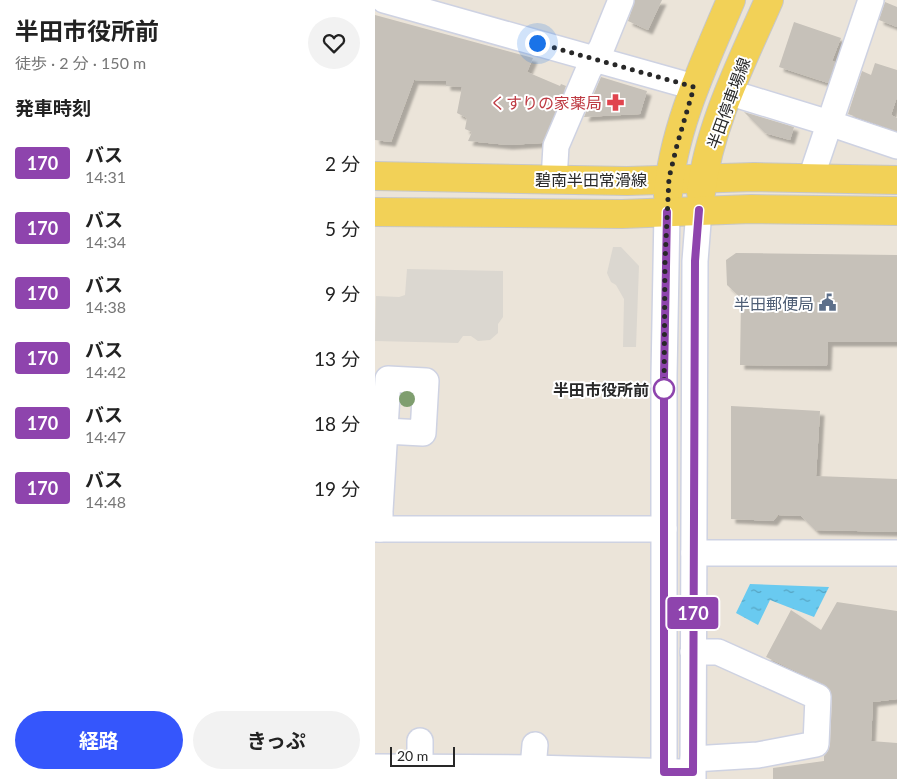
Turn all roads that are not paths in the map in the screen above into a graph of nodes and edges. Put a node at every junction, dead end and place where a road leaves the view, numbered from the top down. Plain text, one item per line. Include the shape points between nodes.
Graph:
1 (384, 0) edge
2 (621, 0) edge
3 (731, 0) edge
4 (769, 0) edge
5 (871, 0) edge
6 (595, 59) junction
7 (694, 87) junction
8 (728, 92) junction
9 (829, 123) junction
10 (897, 146) edge
11 (375, 176) edge
12 (703, 177) junction
13 (669, 178) junction
14 (811, 178) junction
15 (554, 180) junction
16 (897, 180) edge
17 (699, 210) junction
18 (897, 211) edge
19 (375, 212) edge
20 (667, 212) junction
21 (385, 431) dead end
22 (377, 528) edge
23 (664, 529) junction
24 (694, 553) junction
25 (897, 553) edge
26 (693, 652) junction
27 (421, 741) dead end
28 (375, 767) edge
29 (420, 767) junction
30 (693, 770) edge
31 (664, 775) edge

1 - 6 street
2 - 6 street
3 - 7 main road, 半田停車場線
4 - 8 main road, 半田停車場線
5 - 9 street
6 - 7 street
6 - 15 street via 556,146
7 - 13 main road, 半田停車場線
8 - 9 street
8 - 12 main road, 半田停車場線
9 - 10 street
9 - 14 street
11 - 15 main road, 碧南半田常滑線
12 - 13 main road, 碧南半田常滑線
12 - 14 main road, 碧南半田常滑線
12 - 17 main road, 半田停車場線
13 - 15 main road, 碧南半田常滑線
13 - 20 main road, 半田停車場線
14 - 16 main road, 碧南半田常滑線
17 - 18 main road, 碧南半田常滑線
17 - 20 main road, 碧南半田常滑線
17 - 24 street via 695,261
19 - 20 main road, 碧南半田常滑線
20 - 23 street
21 - 22 street
22 - 23 street
23 - 31 street
24 - 25 street
24 - 26 street
26 - 30 street
26 - 30 street via 717,652 818,697 816,744
27 - 29 street
28 - 29 street
29 - 31 street via 534,757
30 - 31 street

